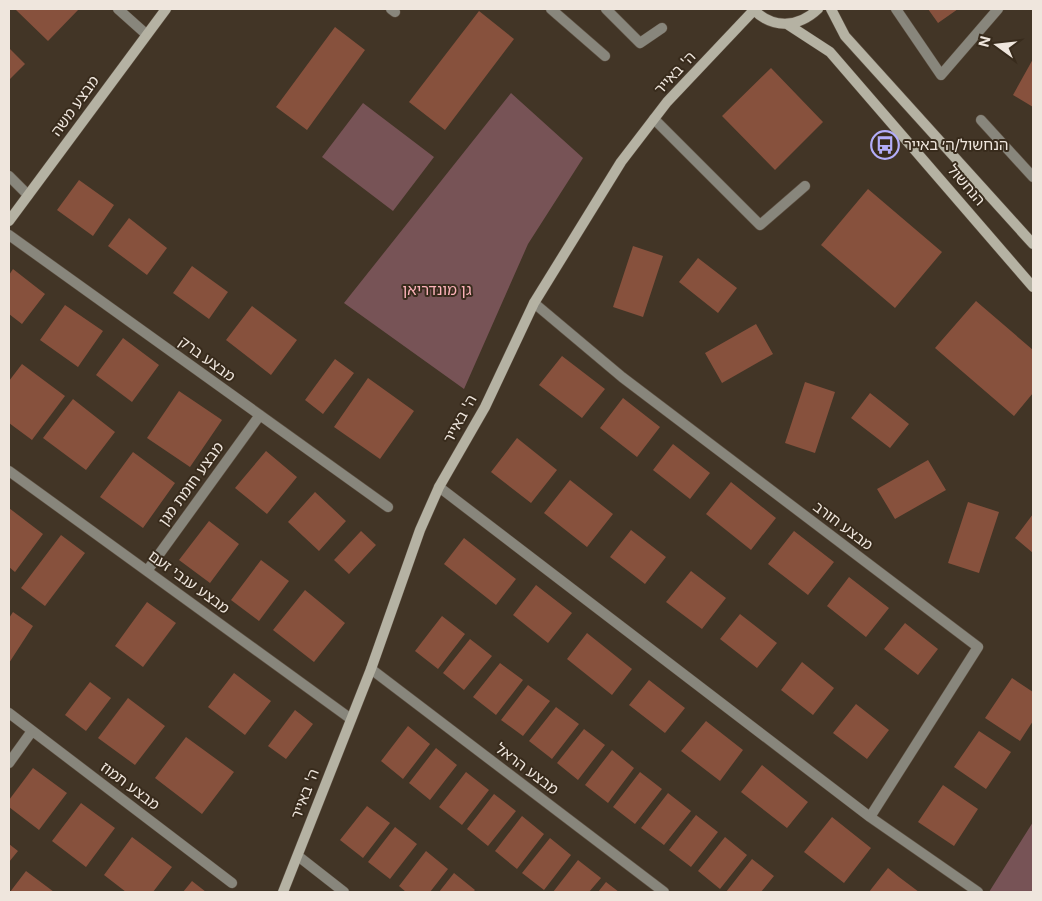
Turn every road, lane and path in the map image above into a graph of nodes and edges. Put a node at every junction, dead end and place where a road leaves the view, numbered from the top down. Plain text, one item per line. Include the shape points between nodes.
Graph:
1 (118, 9) edge
2 (166, 9) edge
3 (551, 9) edge
4 (606, 9) edge
5 (818, 9) edge
6 (832, 9) edge
7 (896, 9) edge
8 (998, 9) edge
9 (754, 10) edge
10 (787, 24) junction
11 (662, 28) dead end
12 (146, 34) junction
13 (605, 56) dead end
14 (654, 119) junction
15 (980, 120) dead end
16 (9, 176) edge
17 (1033, 177) edge
18 (804, 186) dead end
19 (28, 195) junction
20 (9, 221) edge
21 (9, 235) edge
22 (1033, 244) edge
23 (1033, 287) edge
24 (534, 303) junction
25 (260, 415) junction
26 (9, 471) edge
27 (439, 487) junction
28 (388, 507) dead end
29 (147, 570) junction
30 (371, 669) junction
31 (9, 713) edge
32 (351, 719) junction
33 (32, 730) junction
34 (9, 763) edge
35 (870, 817) junction
36 (298, 856) junction
37 (232, 883) dead end
38 (283, 892) edge
39 (344, 892) edge
40 (664, 892) edge
41 (978, 892) edge

1 - 12 street
2 - 12 street, מבצע משה
3 - 13 street
4 - 11 street via 640,43
5 - 10 street via 799,22
6 - 22 street, הנחשול via 845,36
7 - 8 street via 941,75
9 - 10 street, הנחשול via 763,18
9 - 14 street, ה' באייר
10 - 23 street, הנחשול via 830,52
12 - 19 street, מבצע משה
14 - 18 street via 760,225
14 - 24 street, ה' באייר via 620,162
15 - 17 street
16 - 19 street
19 - 20 street, מבצע משה
21 - 25 street, מבצע ברק
24 - 27 street, ה' באייר via 485,407
24 - 35 street, מבצע חורב via 628,382 978,647
25 - 28 street, מבצע ברק
25 - 29 street, מבצע חומת מגן
26 - 29 street, מבצע ענבי זעם
27 - 30 street, ה' באייר via 420,530
27 - 35 street
29 - 32 street, מבצע ענבי זעם
30 - 32 street, ה' באייר
30 - 40 street, מבצע הראל
31 - 33 street, מבצע תמוז
32 - 36 street, ה' באייר
33 - 34 street
33 - 37 street, מבצע תמוז
35 - 41 street
36 - 38 street, ה' באייר
36 - 39 street

